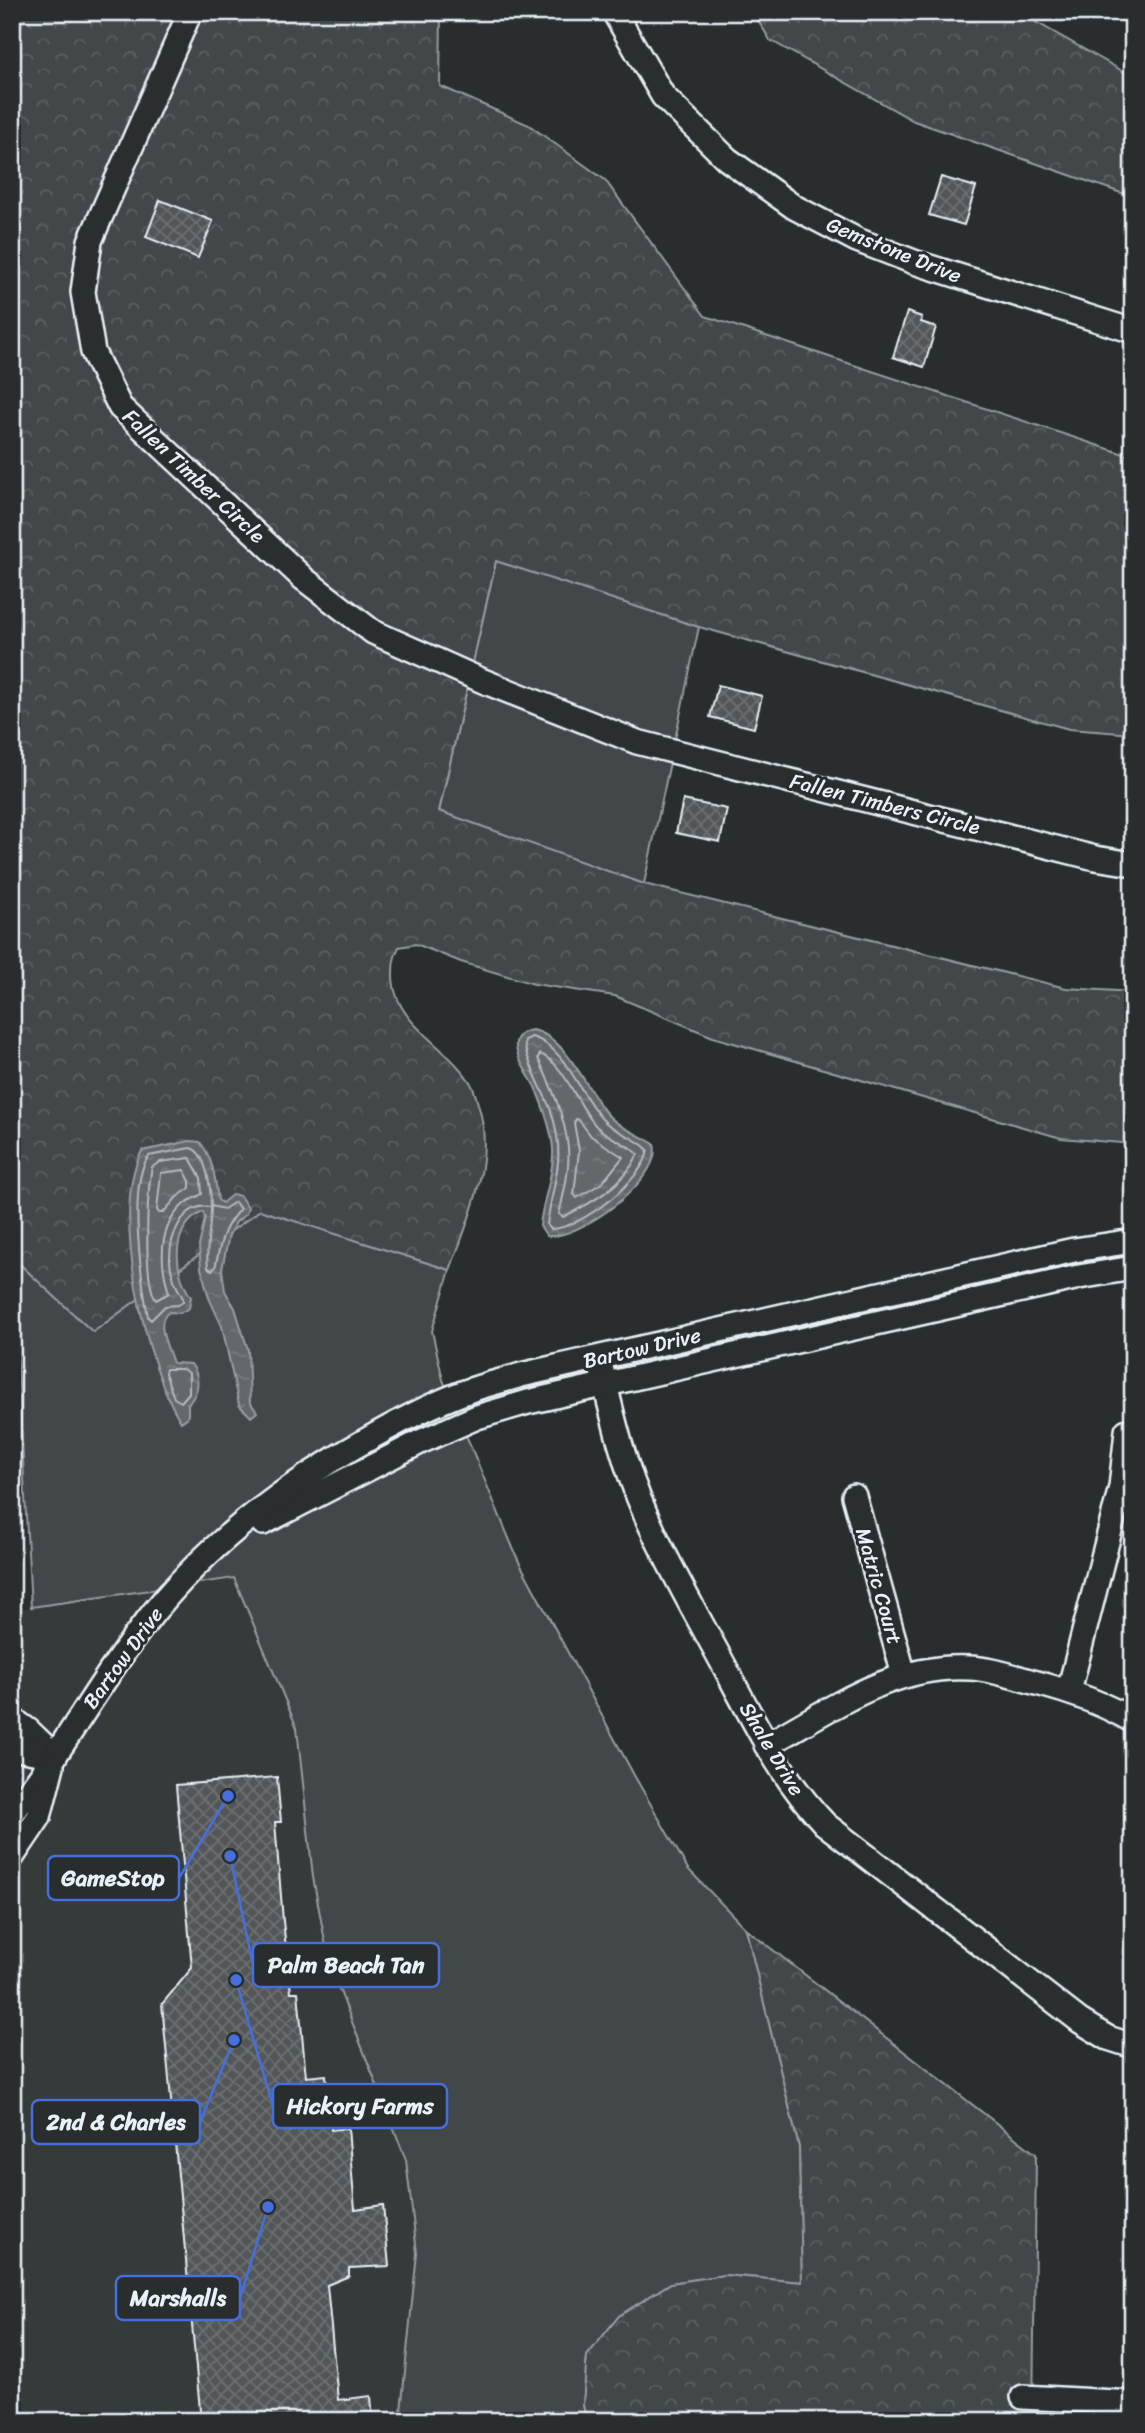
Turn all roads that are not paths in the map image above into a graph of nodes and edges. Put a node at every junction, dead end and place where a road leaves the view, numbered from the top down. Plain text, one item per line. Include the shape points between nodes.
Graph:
1 (190, 12) edge
2 (614, 12) edge
3 (1133, 331) edge
4 (637, 742) joint
5 (1133, 864) edge
6 (1133, 1241) edge
7 (1133, 1268) edge
8 (599, 1357) junction
9 (605, 1385) junction
10 (1126, 1431) dead end
11 (854, 1496) dead end
12 (197, 1563) junction
13 (904, 1675) junction
14 (1069, 1691) junction
15 (12, 1718) edge
16 (1133, 1721) edge
17 (766, 1745) junction
18 (12, 1748) edge
19 (55, 1756) junction
20 (12, 1813) edge
21 (12, 1857) edge
22 (1133, 2046) edge
23 (1023, 2397) dead end
24 (1133, 2403) edge

1 - 4 street, Fallen Timber Circle via 90,241 83,292 93,352 120,407 304,579 373,632
2 - 3 street, Gemstone Drive via 663,96 727,159 794,207 857,240 914,262
4 - 5 street, Fallen Timbers Circle
6 - 8 street, Bartow Drive
7 - 9 street, Bartow Drive
8 - 9 street, Shale Drive
8 - 12 street, Bartow Drive via 465,1392 405,1419 271,1500
9 - 12 street, Bartow Drive via 477,1417 281,1511
9 - 17 street, Shale Drive via 644,1512
10 - 14 street via 1121,1487
11 - 13 street, Matric Court
12 - 19 street, Bartow Drive via 132,1640
13 - 14 street via 970,1668
13 - 17 street
14 - 16 street
15 - 19 street
17 - 22 street, Shale Drive via 787,1780 825,1824 1080,2021
18 - 19 street
19 - 20 street, Bartow Drive
19 - 21 street via 39,1817
23 - 24 street

